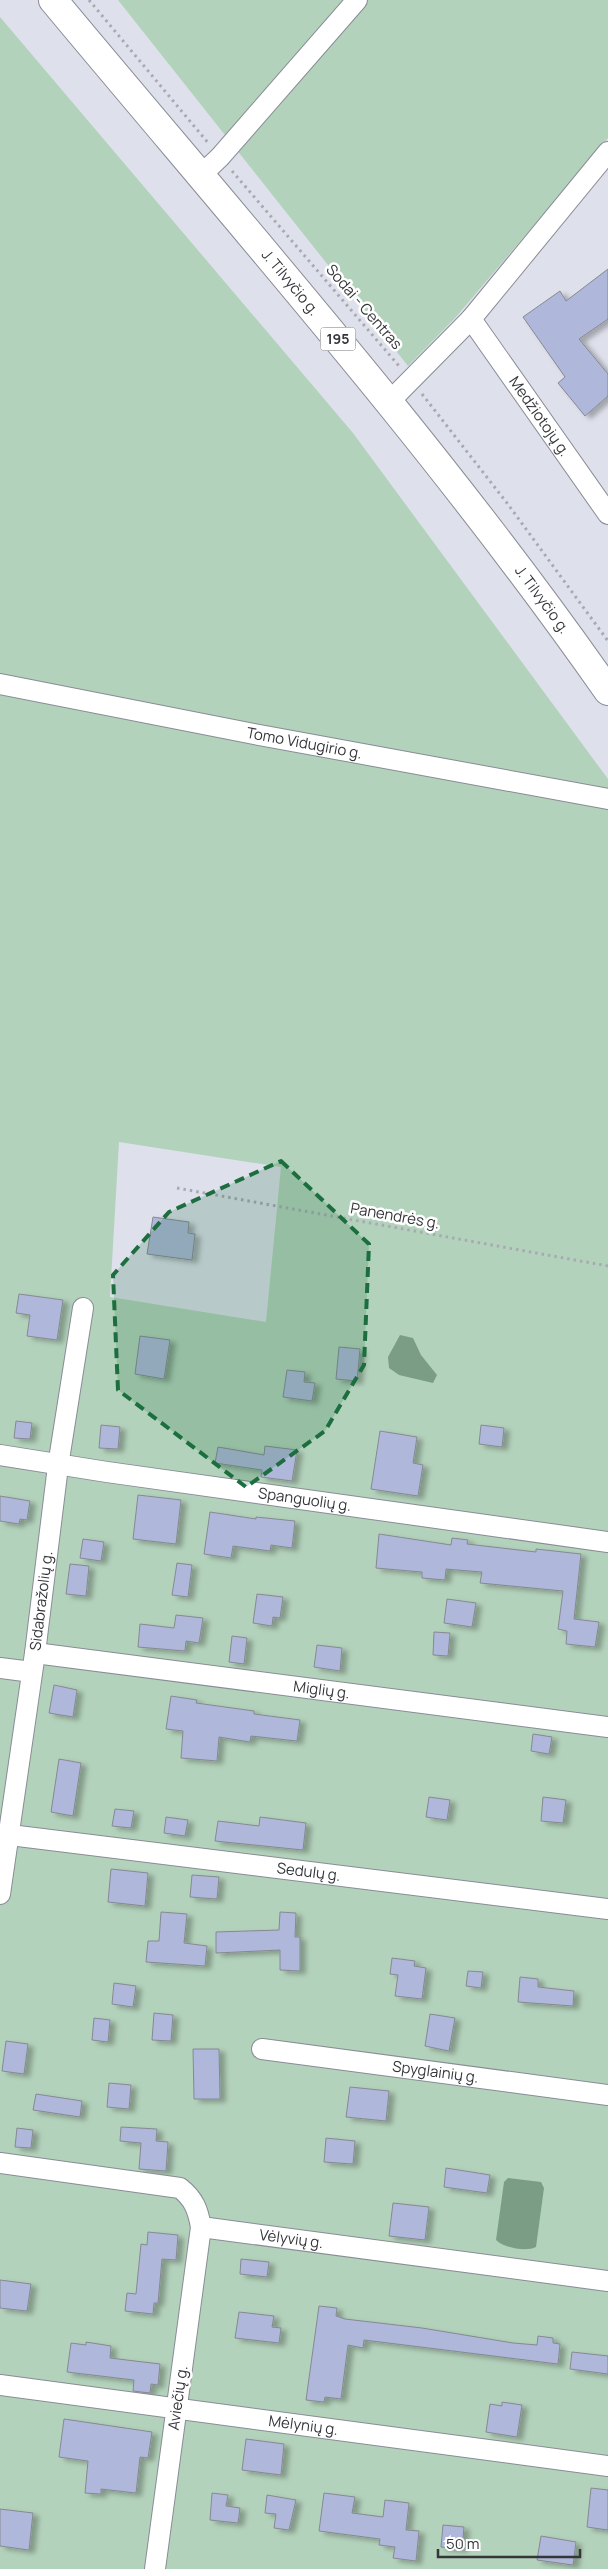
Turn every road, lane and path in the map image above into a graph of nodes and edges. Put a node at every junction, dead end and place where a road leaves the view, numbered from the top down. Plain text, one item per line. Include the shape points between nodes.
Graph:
1 (54, 0) edge
2 (89, 0) edge
3 (357, 0) edge
4 (608, 152) edge
5 (220, 157) junction
6 (200, 176) junction
7 (471, 319) junction
8 (411, 379) junction
9 (390, 401) junction
10 (608, 514) edge
11 (608, 641) edge
12 (0, 684) edge
13 (608, 691) edge
14 (608, 800) edge
15 (177, 1188) dead end
16 (608, 1266) edge
17 (83, 1308) dead end
18 (0, 1456) edge
19 (58, 1466) junction
20 (608, 1542) edge
21 (34, 1662) junction
22 (0, 1668) edge
23 (608, 1728) edge
24 (10, 1835) junction
25 (0, 1894) edge
26 (608, 1909) edge
27 (262, 2049) dead end
28 (608, 2094) edge
29 (0, 2163) edge
30 (201, 2227) junction
31 (608, 2281) edge
32 (0, 2385) edge
33 (176, 2409) junction
34 (608, 2466) edge
35 (155, 2569) edge

1 - 6 main road, J. Tilvyčio g. / 195
2 - 5 path, Sodai - Centras
3 - 5 street
4 - 7 street
5 - 6 street
5 - 8 path, Sodai - Centras
6 - 9 main road, J. Tilvyčio g. / 195
7 - 8 street
7 - 10 street, Medžiotojų g.
8 - 9 street
8 - 11 path, Sodai - Centras
9 - 13 main road, J. Tilvyčio g. / 195 via 489,526
12 - 14 street, Tomo Vidugirio g.
15 - 16 path, Panendrės g.
17 - 19 street, Sidabražolių g.
18 - 19 street, Spanguolių g.
19 - 20 street, Spanguolių g.
19 - 21 street, Sidabražolių g.
21 - 22 street, Miglių g.
21 - 23 street, Miglių g.
21 - 24 street, Sidabražolių g.
24 - 25 street, Sidabražolių g.
24 - 26 street, Sedulų g.
27 - 28 street, Spyglainių g.
29 - 30 street via 180,2188 198,2208
30 - 31 street, Vėlyvių g.
30 - 33 street, Aviečių g.
32 - 33 street, Mėlynių g.
33 - 34 street, Mėlynių g.
33 - 35 street, Aviečių g.

